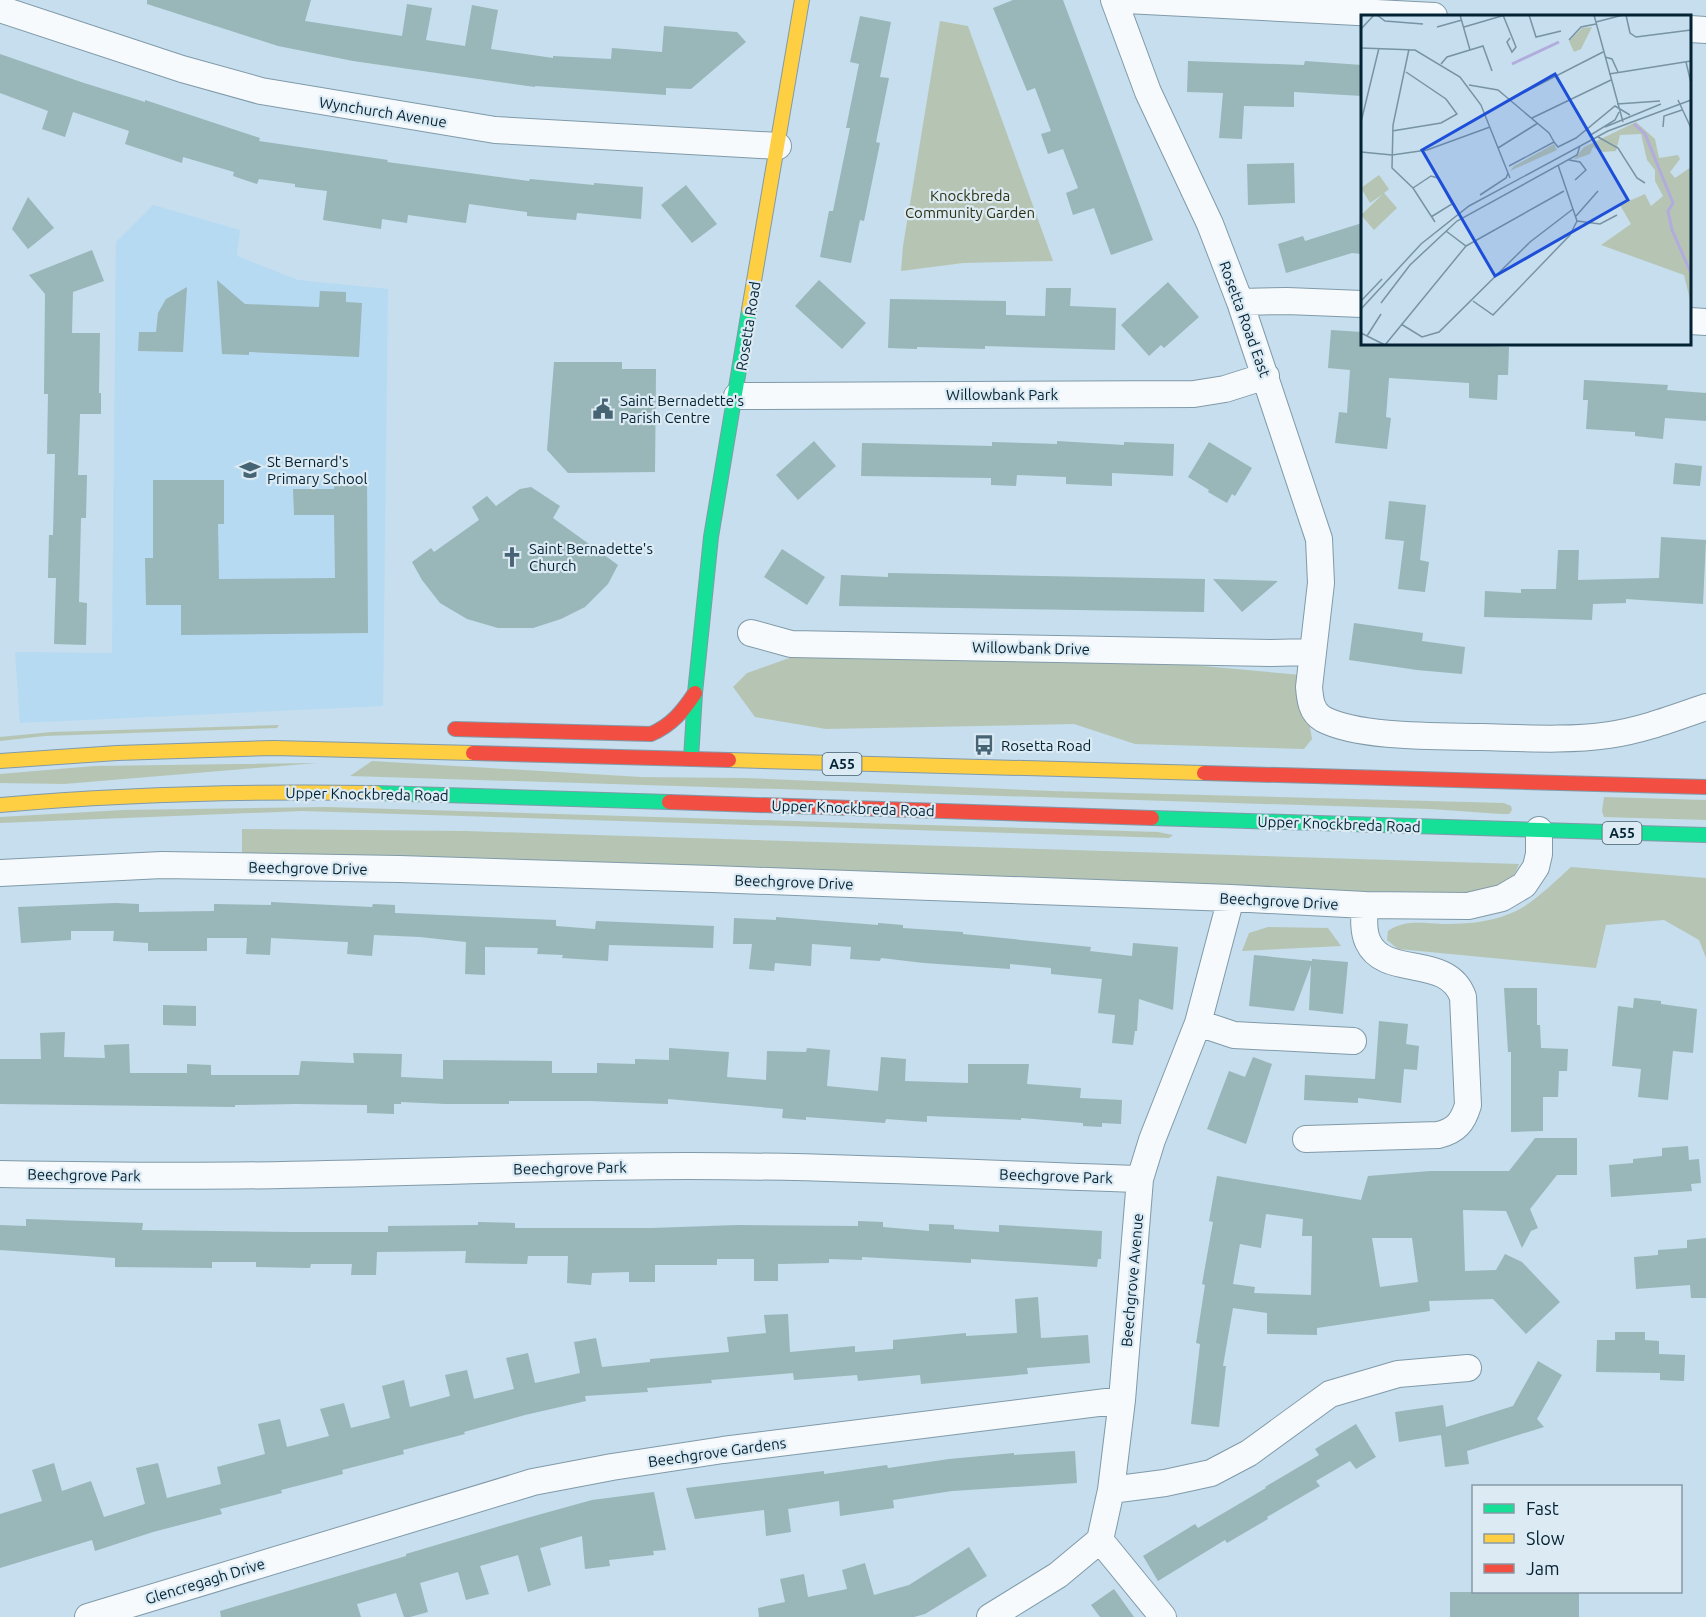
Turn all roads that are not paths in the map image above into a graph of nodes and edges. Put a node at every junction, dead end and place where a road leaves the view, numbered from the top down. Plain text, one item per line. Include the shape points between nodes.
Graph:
1 (802, 0) edge
2 (1114, 0) edge
3 (1126, 0) edge
4 (0, 9) edge
5 (1415, 15) edge
6 (1691, 29) edge
7 (1706, 30) edge
8 (778, 146) junction
9 (1240, 302) junction
10 (1361, 304) edge
11 (1691, 321) edge
12 (1706, 322) edge
13 (1266, 376) junction
14 (736, 396) junction
15 (751, 633) dead end
16 (1312, 652) junction
17 (695, 693) junction
18 (1706, 707) edge
19 (436, 729) dead end
20 (365, 737) dead end
21 (312, 748) junction
22 (691, 759) junction
23 (0, 761) edge
24 (1491, 781) junction
25 (1575, 783) junction
26 (1706, 785) edge
27 (1513, 794) dead end
28 (1566, 797) dead end
29 (0, 805) edge
30 (1540, 820) junction
31 (1706, 835) edge
32 (0, 873) edge
33 (1231, 898) junction
34 (1365, 905) junction
35 (1198, 1023) junction
36 (1353, 1041) dead end
37 (1306, 1139) dead end
38 (0, 1174) edge
39 (1140, 1179) junction
40 (1468, 1368) dead end
41 (1122, 1400) junction
42 (1111, 1490) junction
43 (1100, 1540) junction
44 (322, 1546) joint
45 (88, 1617) edge
46 (990, 1617) edge
47 (1163, 1617) edge

1 - 8 main road, Rosetta Road
2 - 9 street, Rosetta Road East via 1148,92 1210,224
3 - 5 street
4 - 8 street, Wynchurch Avenue via 182,69 273,93 495,130
6 - 7 street
8 - 14 main road, Rosetta Road
9 - 10 street
9 - 13 street, Rosetta Road East
11 - 12 street
13 - 14 street, Willowbank Park via 1225,389 1194,393
13 - 16 street, Rosetta Road East via 1319,539 1321,583
14 - 17 main road, Rosetta Road via 711,537
15 - 16 street, Willowbank Drive via 791,644
16 - 18 street via 1309,687 1314,712 1362,729 1412,735 1594,737 1652,726
17 - 19 main road via 676,721 651,734
17 - 22 main road, Rosetta Road
20 - 21 main road
21 - 22 main road, A55
21 - 23 main road, A55
22 - 24 main road, A55
24 - 25 main road, A55
24 - 27 main road
25 - 26 main road, A55
25 - 28 main road
29 - 30 main road, Upper Knockbreda Road / A55 via 144,795 297,792
30 - 31 main road, Upper Knockbreda Road / A55
30 - 34 street, Beechgrove Drive via 1536,867 1524,885 1502,898 1468,906
32 - 33 street, Beechgrove Drive via 162,865 399,869
33 - 34 street, Beechgrove Drive
33 - 35 street, Beechgrove Avenue
34 - 37 street via 1364,927 1374,952 1384,959 1442,974 1460,988 1468,1105 1458,1126 1449,1133
35 - 36 street via 1234,1035
35 - 39 street, Beechgrove Avenue
38 - 39 street, Beechgrove Park via 166,1176 732,1166
39 - 41 street, Beechgrove Avenue
40 - 42 street via 1398,1374 1330,1394 1249,1453 1210,1473
41 - 42 street, Beechgrove Avenue
41 - 44 street, Beechgrove Gardens via 612,1467 533,1482
42 - 43 street, Beechgrove Avenue
43 - 46 street via 1058,1575
43 - 47 street
44 - 45 street, Glencregagh Drive

